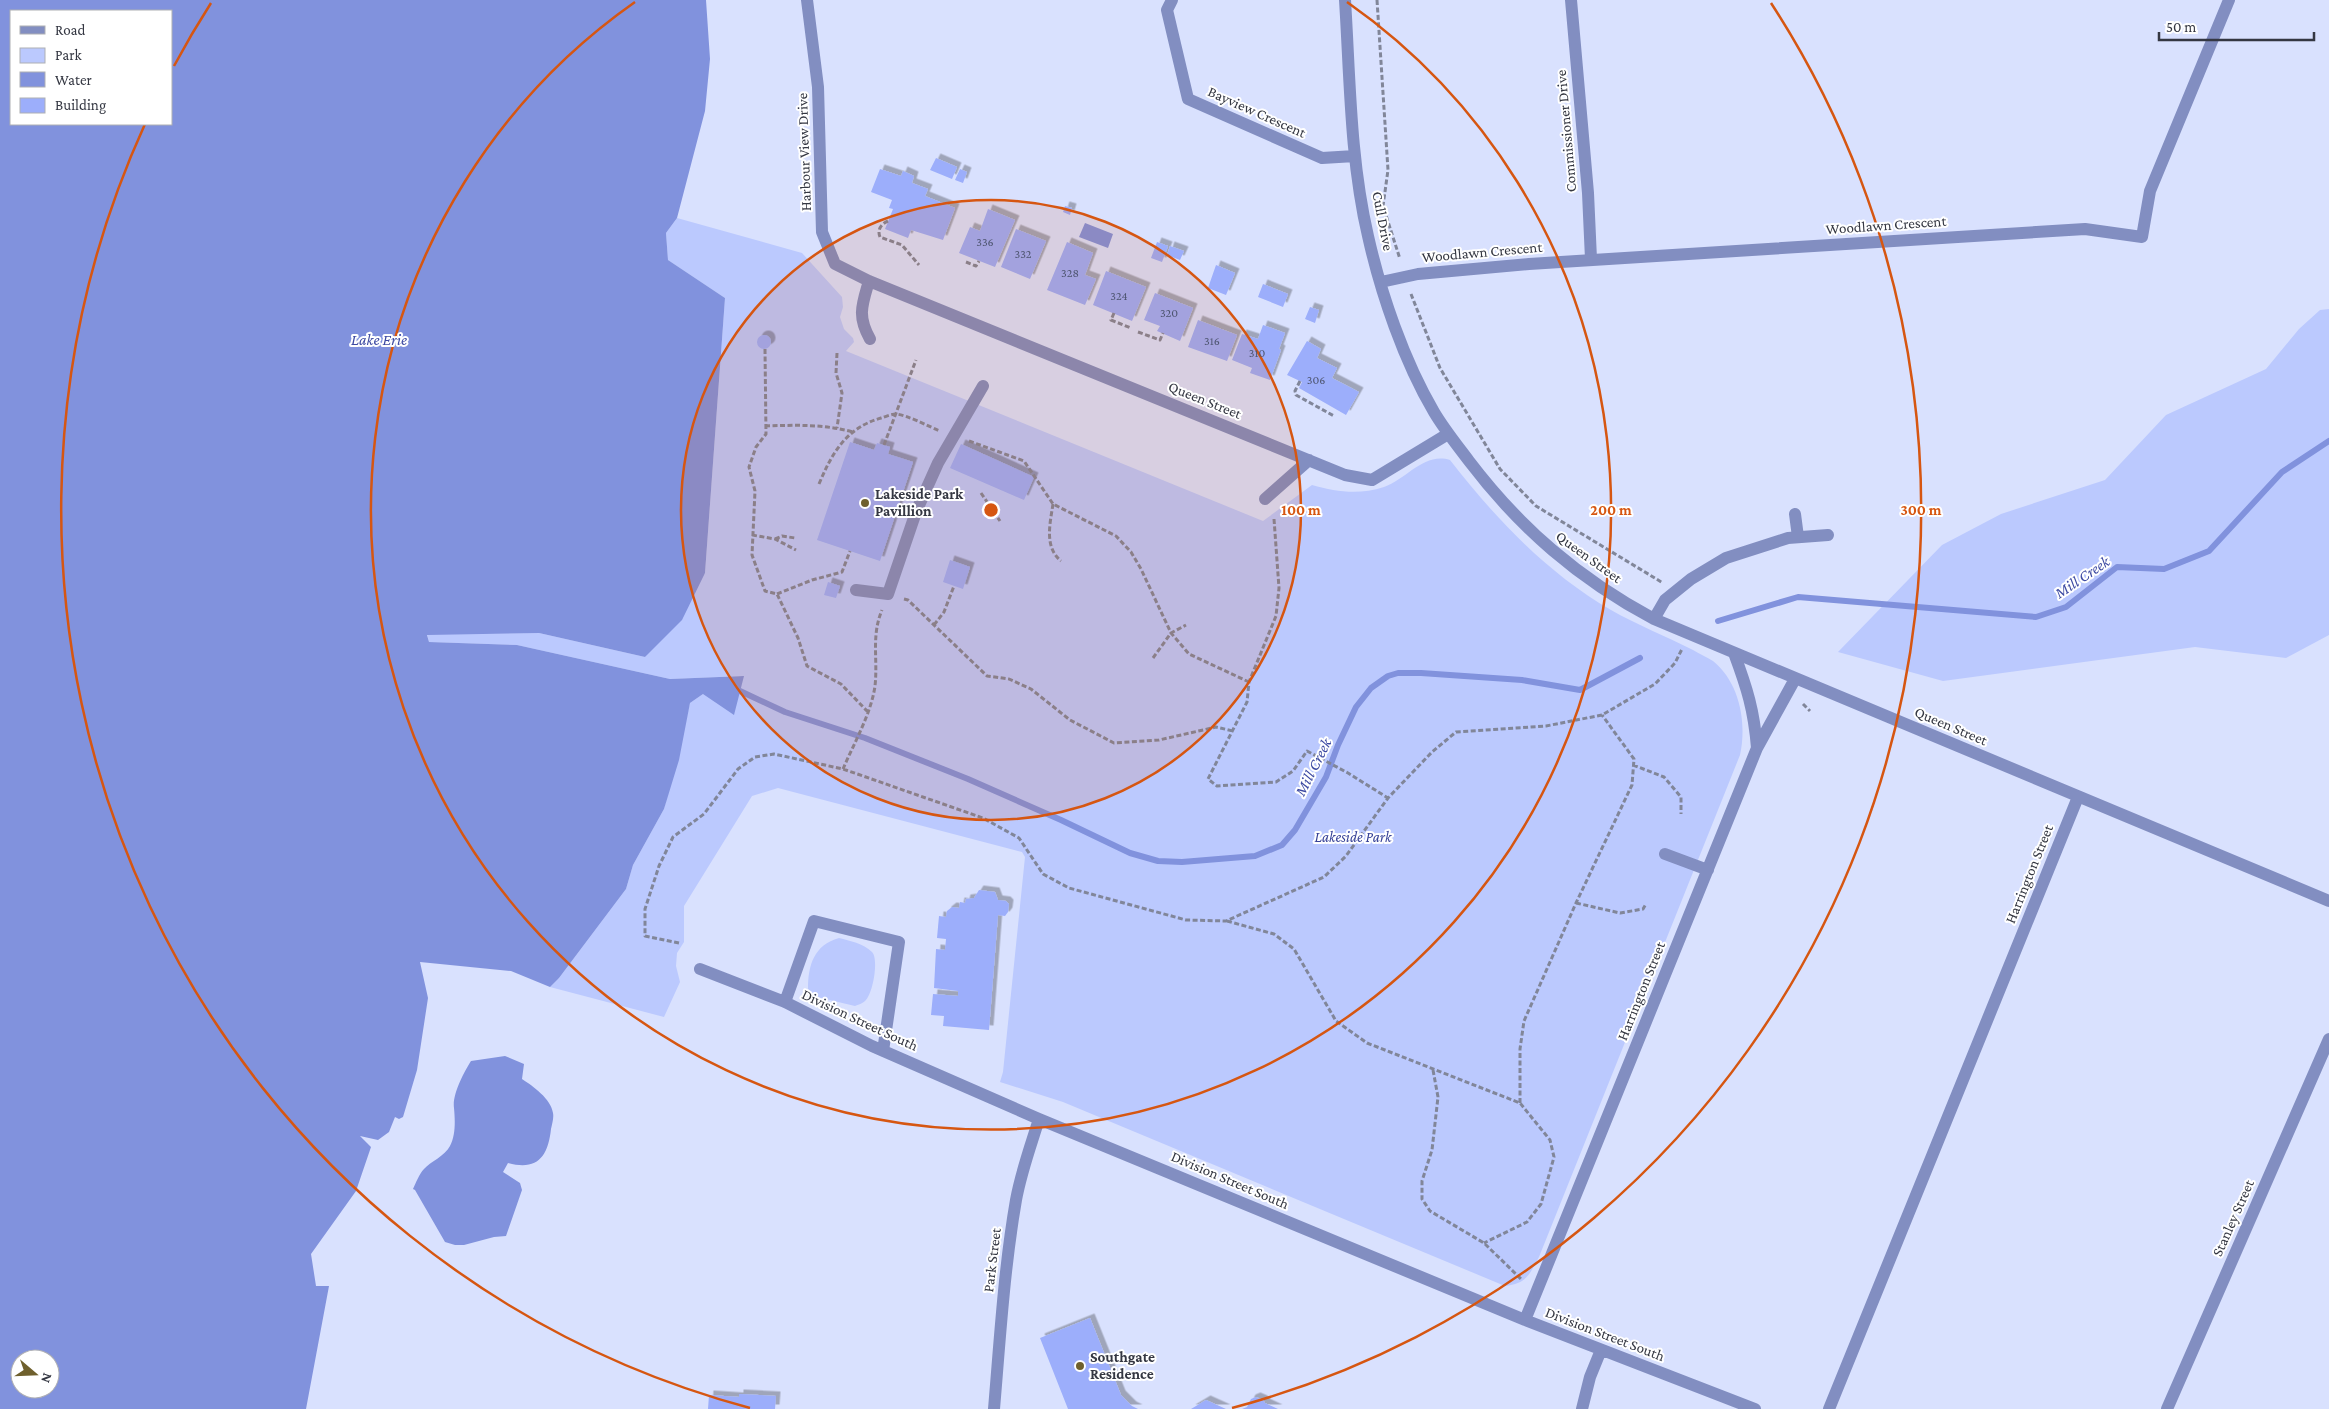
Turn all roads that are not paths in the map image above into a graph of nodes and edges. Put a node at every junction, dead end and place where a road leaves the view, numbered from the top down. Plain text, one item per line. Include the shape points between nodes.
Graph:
1 (807, 0) edge
2 (1172, 0) edge
3 (1345, 0) edge
4 (1571, 0) edge
5 (2229, 0) edge
6 (1355, 156) junction
7 (1591, 260) junction
8 (869, 281) junction
9 (1381, 282) junction
10 (870, 339) dead end
11 (982, 386) dead end
12 (1448, 434) junction
13 (1309, 460) junction
14 (1265, 499) dead end
15 (1795, 514) dead end
16 (1828, 536) dead end
17 (1798, 537) junction
18 (856, 590) dead end
19 (1654, 618) junction
20 (1734, 653) junction
21 (1795, 678) junction
22 (1758, 748) junction
23 (2078, 796) junction
24 (1665, 854) dead end
25 (1708, 870) junction
26 (2329, 901) edge
27 (700, 969) dead end
28 (785, 1002) junction
29 (2329, 1039) edge
30 (883, 1051) junction
31 (1039, 1119) junction
32 (1524, 1320) junction
33 (1601, 1350) junction
34 (994, 1409) edge
35 (1582, 1409) edge
36 (1755, 1409) edge
37 (1830, 1409) edge
38 (2167, 1409) edge

1 - 8 street, Harbour View Drive via 818,87 822,232 836,264
2 - 6 street, Bayview Crescent via 1167,10 1188,100 1322,158
3 - 6 street, Cull Drive
4 - 7 street, Commissioner Drive
5 - 7 street, Woodlawn Crescent via 2150,191 2142,237 2086,229
6 - 9 street, Cull Drive via 1368,236
7 - 9 street, Woodlawn Crescent via 1441,271
8 - 10 street via 861,315 862,325
8 - 13 street, Queen Street
9 - 12 street, Cull Drive via 1412,370
11 - 18 street via 938,463 916,512 888,594
12 - 13 street, Queen Street via 1372,480 1346,475
12 - 19 street, Queen Street via 1490,489 1542,543 1592,582
13 - 14 street
15 - 17 street
16 - 17 street
17 - 19 street via 1726,558 1690,579 1665,600
19 - 20 street, Queen Street
20 - 21 street, Queen Street
20 - 22 street via 1750,694
21 - 22 street, Harrington Street
21 - 23 street, Queen Street
22 - 25 street, Harrington Street
23 - 26 street, Queen Street
23 - 37 street, Harrington Street
24 - 25 street
25 - 32 street, Harrington Street
27 - 28 street, Division Street South
28 - 30 street, Division Street South
28 - 30 street via 814,921 898,942
29 - 38 street, Stanley Street
30 - 31 street, Division Street South
31 - 32 street, Division Street South
31 - 34 street, Park Street via 1016,1200
32 - 33 street, Division Street South
33 - 35 street
33 - 36 street, Division Street South

